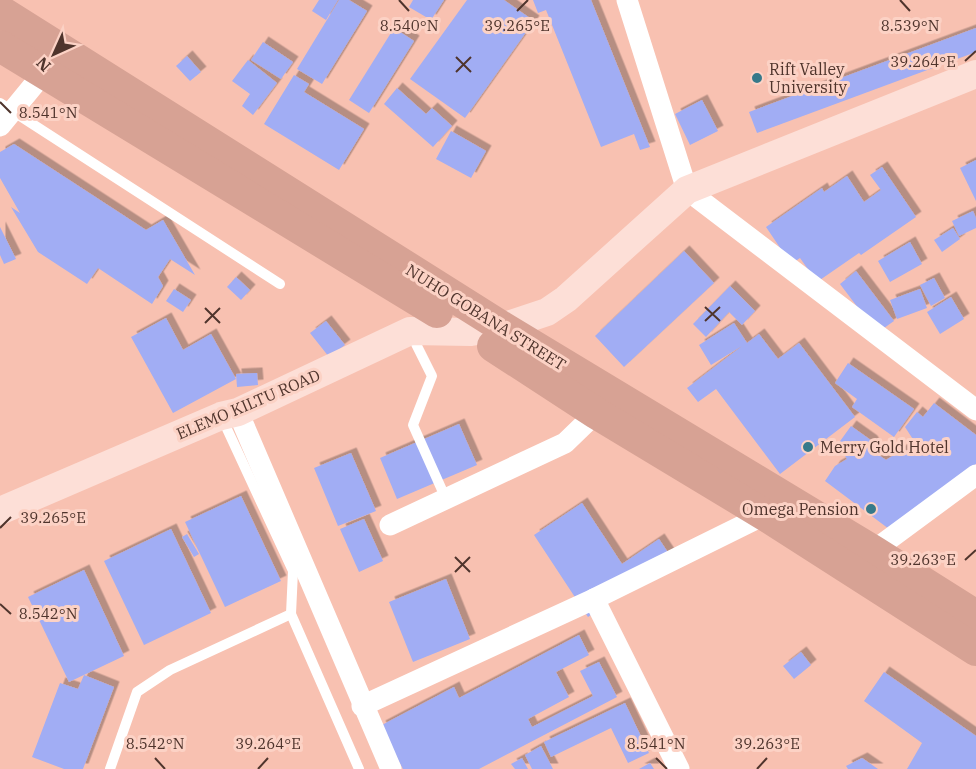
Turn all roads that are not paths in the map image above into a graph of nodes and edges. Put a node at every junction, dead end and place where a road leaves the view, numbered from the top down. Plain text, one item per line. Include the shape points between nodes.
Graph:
1 (627, 0) edge
2 (0, 11) edge
3 (0, 46) edge
4 (63, 49) junction
5 (44, 74) junction
6 (976, 74) edge
7 (5, 113) edge
8 (687, 190) junction
9 (280, 284) dead end
10 (502, 327) junction
11 (410, 331) junction
12 (471, 332) junction
13 (976, 410) edge
14 (596, 413) junction
15 (229, 414) junction
16 (976, 475) edge
17 (446, 499) junction
18 (778, 508) junction
19 (0, 511) edge
20 (390, 525) dead end
21 (873, 551) junction
22 (594, 599) junction
23 (291, 615) junction
24 (976, 616) edge
25 (976, 650) edge
26 (362, 706) junction
27 (110, 769) edge
28 (359, 769) edge
29 (391, 769) edge
30 (679, 769) edge

1 - 8 street
2 - 4 main road, NUHO GOBANA STREET
3 - 5 main road, NUHO GOBANA STREET
4 - 5 street
4 - 10 main road, NUHO GOBANA STREET
5 - 7 street
5 - 12 main road, NUHO GOBANA STREET
6 - 8 street
7 - 9 lane
8 - 10 street, ELEMO KILTU ROAD via 566,299 548,312
8 - 13 street
10 - 12 street, ELEMO KILTU ROAD
10 - 18 main road, NUHO GOBANA STREET
11 - 12 street, ELEMO KILTU ROAD
11 - 15 street, ELEMO KILTU ROAD
11 - 17 lane via 432,376 413,425
12 - 14 main road, NUHO GOBANA STREET
14 - 17 street via 566,443
14 - 18 main road, NUHO GOBANA STREET
15 - 19 street, ELEMO KILTU ROAD
15 - 23 lane via 293,571
15 - 26 street
16 - 21 street
17 - 20 street
18 - 21 main road, NUHO GOBANA STREET
18 - 22 street
18 - 25 main road, NUHO GOBANA STREET
21 - 24 main road, NUHO GOBANA STREET
22 - 26 street
22 - 30 street
23 - 27 lane via 170,669 137,692
23 - 28 lane
26 - 29 street

